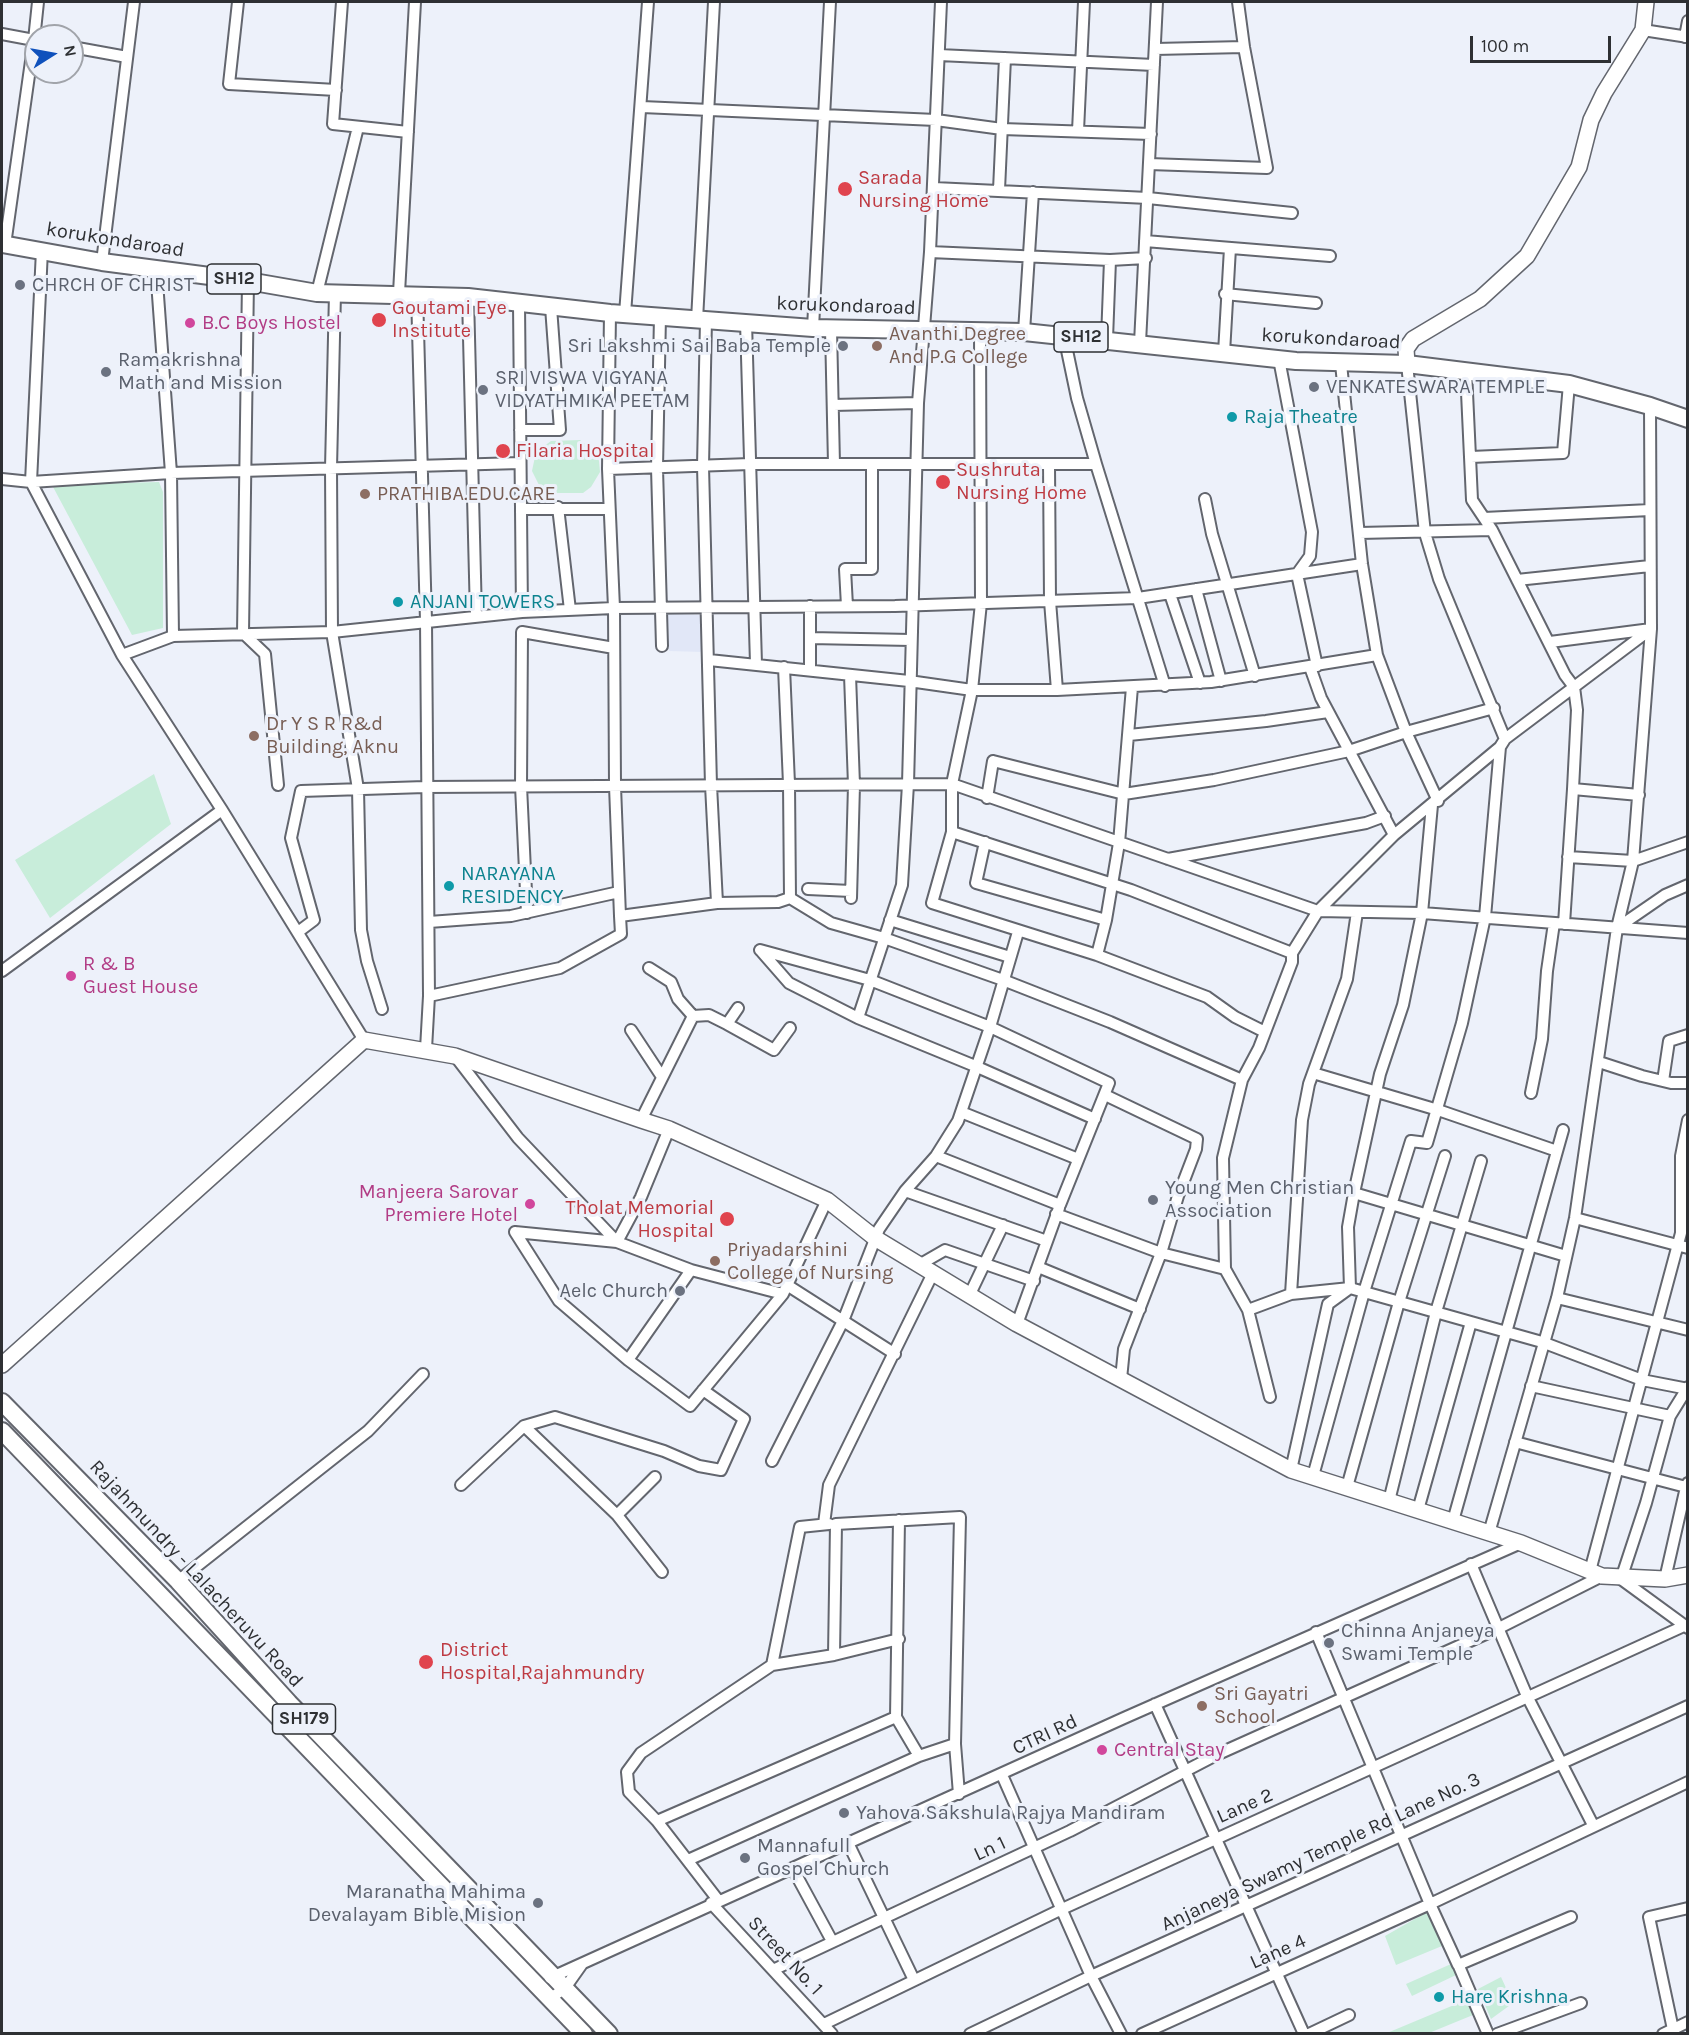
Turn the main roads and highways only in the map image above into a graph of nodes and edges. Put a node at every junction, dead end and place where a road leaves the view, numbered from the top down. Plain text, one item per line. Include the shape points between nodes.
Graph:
1 (3, 244) edge
2 (1688, 419) edge
3 (2, 1402) edge
4 (2, 1431) edge
5 (584, 2034) edge
6 (609, 2034) edge

1 - 2 main road, korukondaroad / SH12 via 317,293 468,297 617,314 831,329 1024,332 1279,359 1407,364 1569,384
3 - 6 main road, Rajahmundry - Lalacheruvu Road / SH179
4 - 5 main road, SH179

